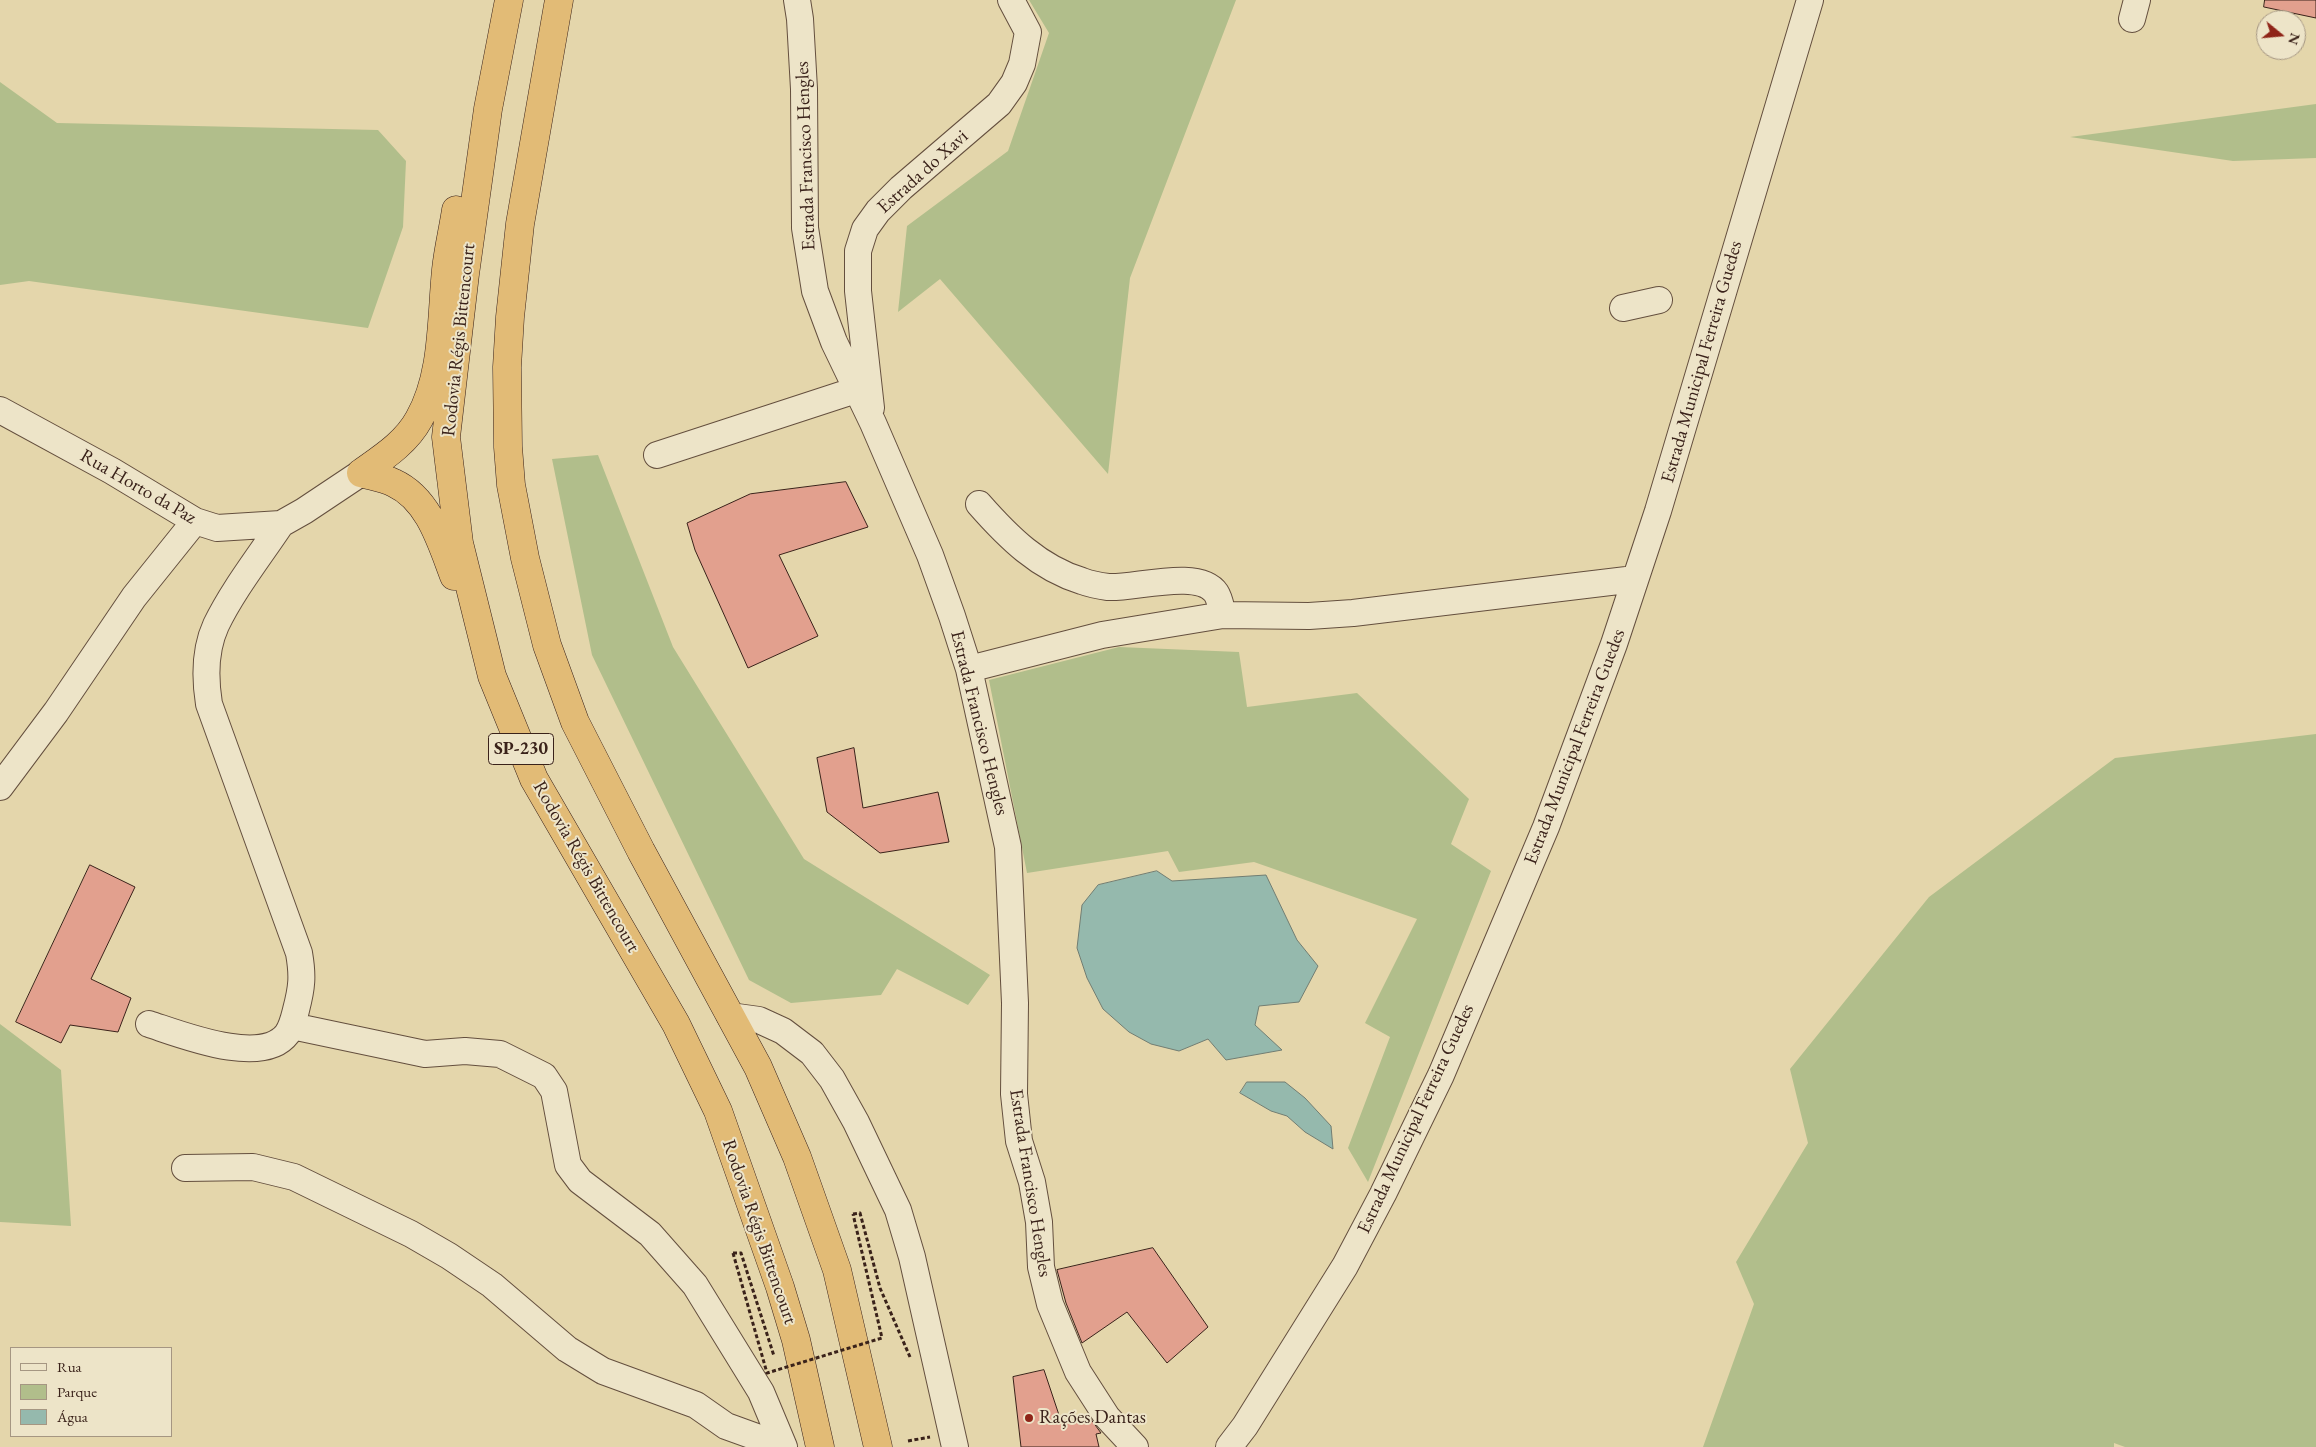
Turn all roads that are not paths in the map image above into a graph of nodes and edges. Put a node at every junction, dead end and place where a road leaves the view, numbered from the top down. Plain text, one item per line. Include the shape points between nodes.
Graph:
1 (509, 0) edge
2 (559, 0) edge
3 (797, 0) edge
4 (1010, 0) edge
5 (1810, 0) edge
6 (488, 110) junction
7 (1659, 300) dead end
8 (1623, 308) dead end
9 (856, 390) junction
10 (0, 410) edge
11 (873, 424) junction
12 (657, 455) dead end
13 (360, 473) junction
14 (979, 504) dead end
15 (195, 521) junction
16 (281, 524) junction
17 (1635, 579) junction
18 (1223, 615) junction
19 (489, 664) junction
20 (969, 669) junction
21 (0, 787) edge
22 (730, 1016) junction
23 (148, 1024) dead end
24 (292, 1026) junction
25 (185, 1168) dead end
26 (784, 1447) edge
27 (820, 1447) edge
28 (878, 1447) edge
29 (955, 1447) edge
30 (1135, 1447) edge
31 (1229, 1447) edge

1 - 6 highway, Rodovia Régis Bittencourt / SP-230
2 - 22 highway, SP-230 via 520,224 510,317 507,404 511,485 517,524 547,645 575,722
3 - 9 street, Estrada Francisco Hengles via 804,89 805,228 815,291
4 - 11 street, Estrada do Xavi via 1028,32 1022,64 1014,83 999,104 878,211 865,230 858,251 858,291
5 - 17 street, Estrada Municipal Ferreira Guedes
6 - 13 highway via 461,184 446,268 442,331 433,382 419,420 412,429 396,448
6 - 19 highway, Rodovia Régis Bittencourt / SP-230 via 446,437 459,543
7 - 8 street
9 - 11 street, Estrada Francisco Hengles
9 - 12 street
10 - 15 street, Rua Horto da Paz
11 - 20 street, Estrada Francisco Hengles via 930,555
13 - 16 street, Rua Horto da Paz
13 - 19 highway via 394,483 425,509
14 - 18 street via 1012,539 1058,572 1108,587 1157,581 1206,585 1216,594
15 - 16 street, Rua Horto da Paz via 226,529
15 - 21 street via 134,598
16 - 24 street via 216,626 209,648 206,682 210,704 299,953 303,982
17 - 18 street via 1353,613
17 - 31 street, Estrada Municipal Ferreira Guedes via 1597,693 1546,827 1441,1075 1345,1266
18 - 20 street via 1102,634
19 - 27 highway, Rodovia Régis Bittencourt / SP-230 via 534,779 676,1024 718,1111 796,1340
20 - 30 street, Estrada Francisco Hengles via 1008,847 1015,1003 1014,1094 1019,1141 1032,1182 1039,1222 1041,1267 1050,1304 1078,1372 1107,1417
22 - 28 highway, SP-230 via 758,1066 815,1205 837,1270
22 - 29 street via 759,1020 783,1031 812,1053 832,1079 864,1137 898,1210 912,1257
23 - 24 street via 224,1046 259,1049 286,1036
24 - 26 street via 425,1054 465,1051 500,1054 544,1076 554,1091 568,1165 580,1181 650,1234 695,1285 760,1392
25 - 26 street via 253,1167 294,1177 449,1256 492,1285 567,1349 603,1371 696,1405 726,1426

